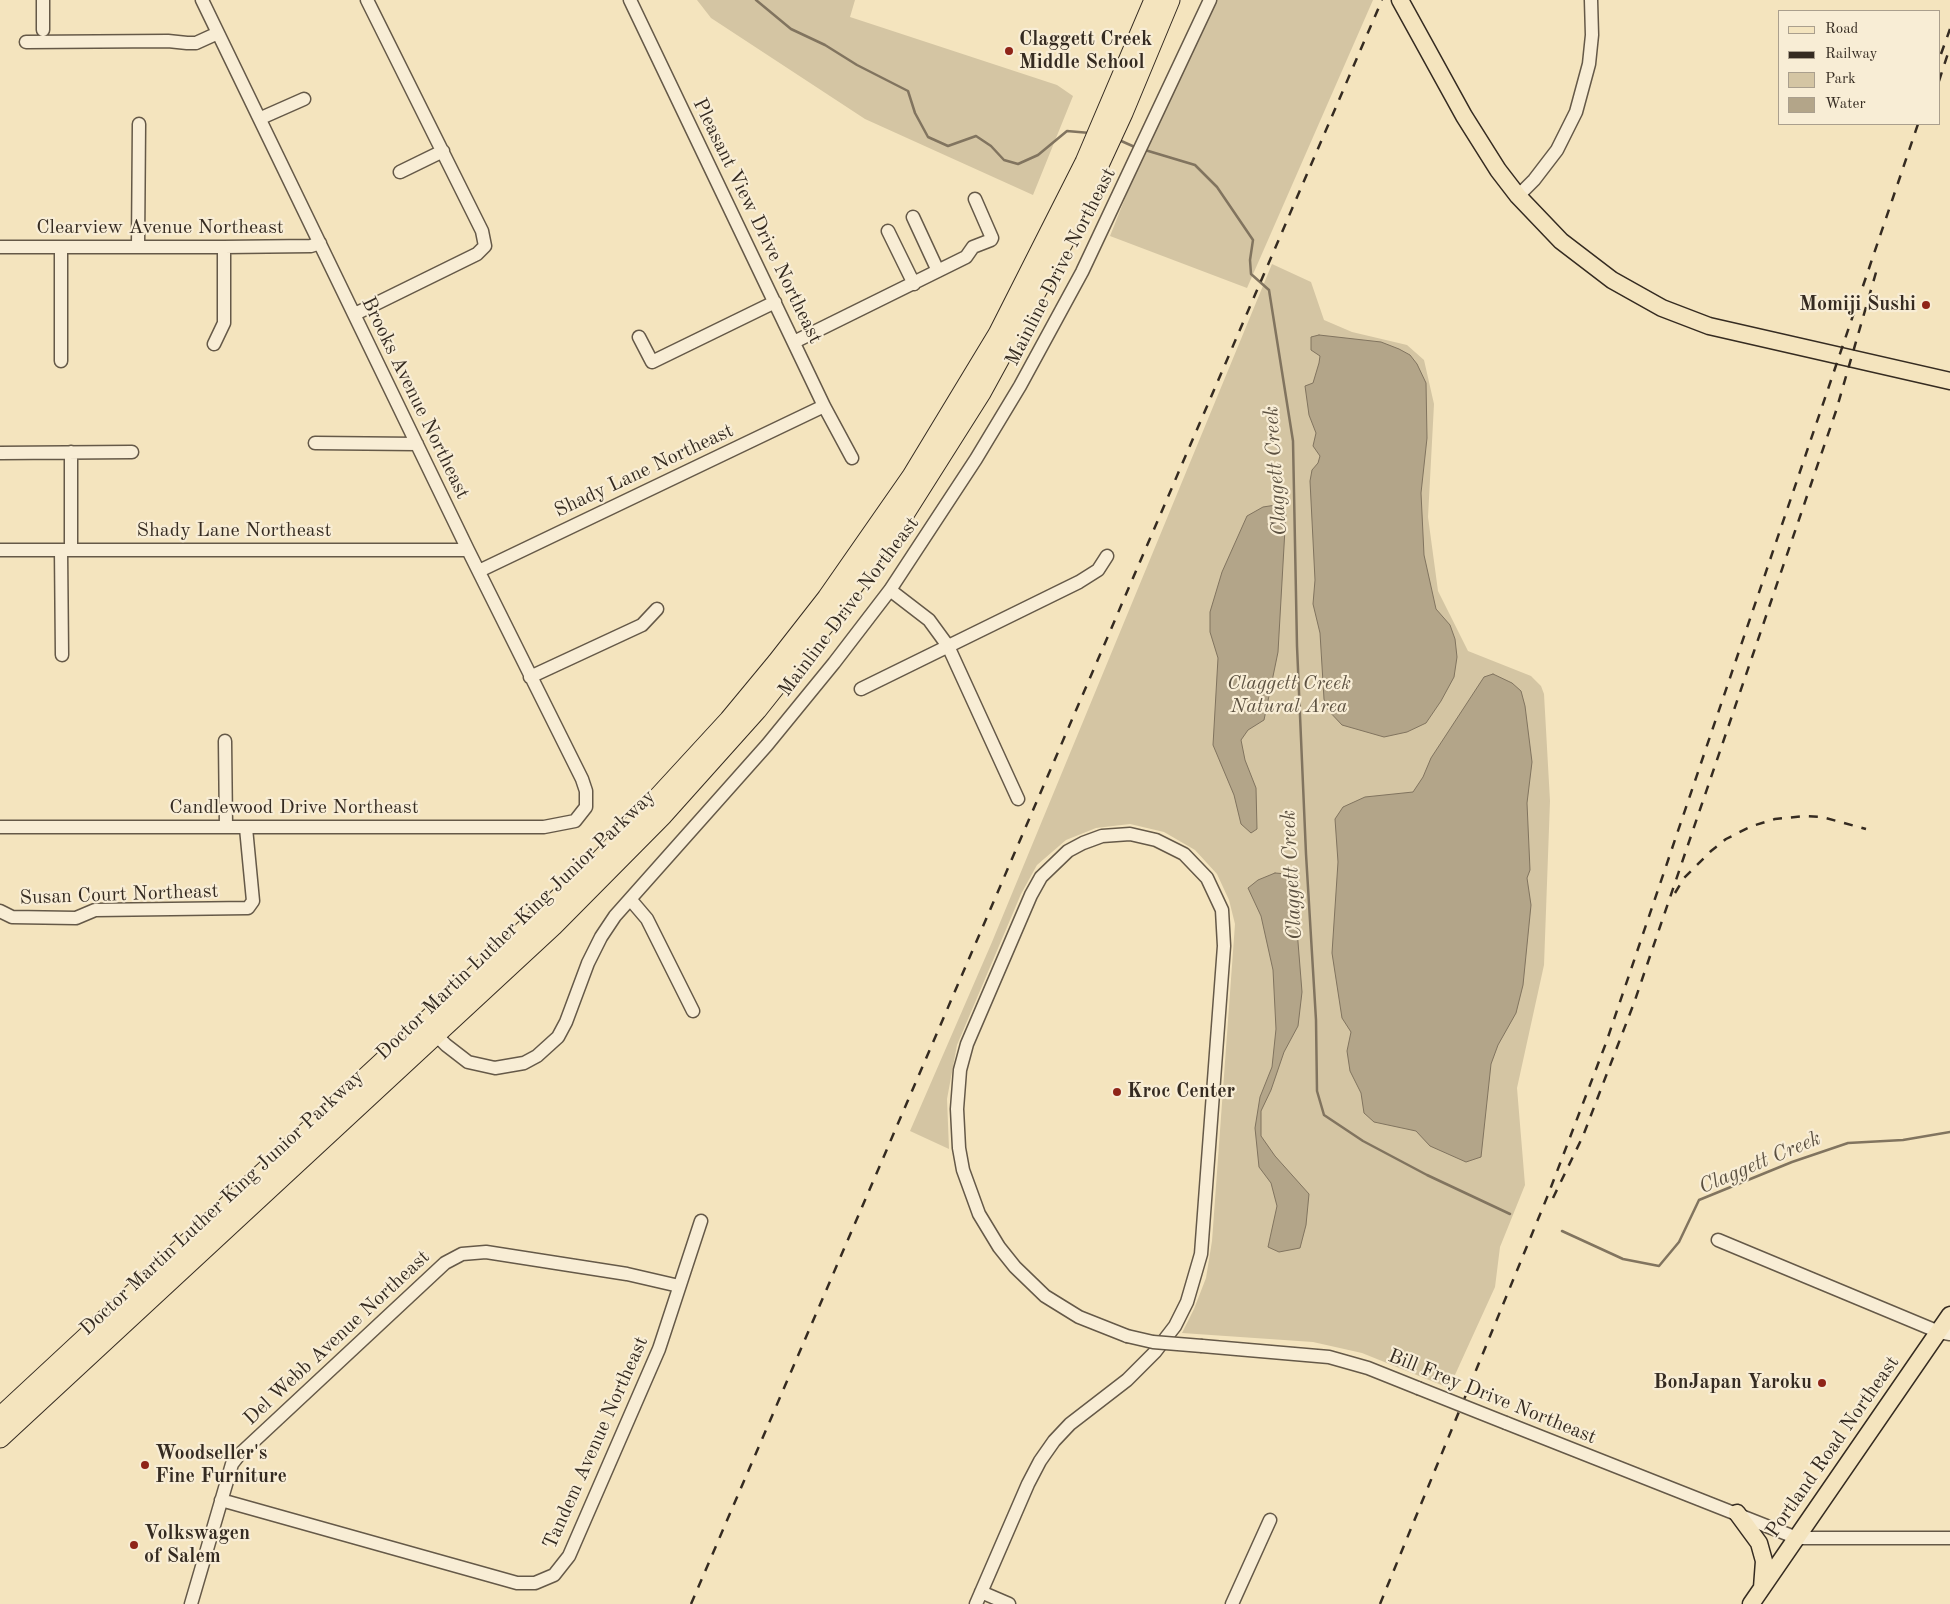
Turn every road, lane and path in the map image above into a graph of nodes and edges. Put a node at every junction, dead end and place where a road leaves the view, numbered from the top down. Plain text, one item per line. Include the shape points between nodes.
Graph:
1 (43, 0) edge
2 (202, 0) edge
3 (367, 0) edge
4 (630, 0) edge
5 (1154, 0) edge
6 (1170, 0) edge
7 (1210, 0) edge
8 (1400, 0) edge
9 (1591, 0) edge
10 (43, 30) dead end
11 (218, 33) junction
12 (26, 42) dead end
13 (304, 99) dead end
14 (1117, 109) junction
15 (261, 118) junction
16 (139, 124) dead end
17 (443, 151) junction
18 (400, 172) dead end
19 (1518, 196) junction
20 (976, 198) dead end
21 (913, 217) dead end
22 (888, 231) dead end
23 (320, 243) junction
24 (0, 247) edge
25 (61, 247) junction
26 (138, 247) junction
27 (224, 247) junction
28 (938, 272) junction
29 (914, 284) junction
30 (775, 302) junction
31 (355, 314) junction
32 (639, 337) dead end
33 (794, 342) junction
34 (214, 344) dead end
35 (61, 361) dead end
36 (1950, 381) edge
37 (824, 406) junction
38 (315, 443) dead end
39 (417, 444) junction
40 (71, 452) junction
41 (132, 452) dead end
42 (0, 453) edge
43 (852, 458) dead end
44 (0, 550) edge
45 (66, 550) junction
46 (468, 550) junction
47 (1107, 556) dead end
48 (479, 571) junction
49 (890, 590) junction
50 (658, 609) dead end
51 (948, 646) junction
52 (62, 655) dead end
53 (530, 677) junction
54 (861, 689) dead end
55 (225, 740) dead end
56 (1018, 800) dead end
57 (584, 813) joint
58 (0, 827) edge
59 (226, 827) junction
60 (246, 828) junction
61 (630, 899) junction
62 (0, 911) edge
63 (693, 1011) dead end
64 (431, 1029) junction
65 (701, 1221) dead end
66 (1718, 1240) dead end
67 (679, 1286) junction
68 (1950, 1315) edge
69 (1944, 1333) edge
70 (1, 1416) edge
71 (0, 1438) edge
72 (221, 1500) junction
73 (1736, 1514) junction
74 (1270, 1520) dead end
75 (1797, 1538) junction
76 (1950, 1538) edge
77 (1762, 1588) junction
78 (979, 1598) edge
79 (191, 1604) edge
80 (1009, 1604) edge
81 (1232, 1604) edge
82 (1751, 1604) edge

1 - 10 street
2 - 11 street, Brooks Avenue Northeast
3 - 17 street
4 - 30 street, Pleasant View Drive Northeast
5 - 14 highway, Doctor Martin Luther King Junior Parkway
6 - 14 highway, Doctor Martin Luther King Junior Parkway
7 - 49 street, Mainline Drive Northeast via 1082,272 976,459
8 - 19 main road via 1464,116
9 - 19 street via 1590,64 1576,112 1557,150
11 - 12 street via 187,43
11 - 15 street, Brooks Avenue Northeast
13 - 15 street
14 - 64 highway, Doctor Martin Luther King Junior Parkway via 1092,165 958,402 912,476 827,598 729,720 669,788
15 - 23 street, Brooks Avenue Northeast
16 - 26 street
17 - 18 street
17 - 31 street via 482,231 485,246 478,254
19 - 36 main road via 1561,241 1595,268 1639,297 1681,317 1744,336
20 - 28 street via 992,238 985,244 972,246 966,258
21 - 28 street
22 - 29 street
23 - 27 street, Clearview Avenue Northeast via 311,246
23 - 31 street, Brooks Avenue Northeast
24 - 25 street, Clearview Avenue Northeast
25 - 26 street, Clearview Avenue Northeast
25 - 35 street
26 - 27 street, Clearview Avenue Northeast
27 - 34 street via 224,324
28 - 29 street
29 - 33 street
30 - 32 street via 652,362
30 - 33 street, Pleasant View Drive Northeast
31 - 39 street, Brooks Avenue Northeast
33 - 37 street, Pleasant View Drive Northeast
37 - 43 street, Pleasant View Drive Northeast
37 - 48 street, Shady Lane Northeast
38 - 39 street
39 - 46 street, Brooks Avenue Northeast
40 - 41 street
40 - 42 street
40 - 45 street
44 - 45 street, Shady Lane Northeast
45 - 46 street, Shady Lane Northeast
45 - 52 street
46 - 48 street, Brooks Avenue Northeast
47 - 51 street via 1089,577
48 - 53 street, Brooks Avenue Northeast
49 - 51 street via 929,620
49 - 61 street, Mainline Drive Northeast via 767,746
50 - 53 street via 642,625
51 - 54 street
51 - 56 street
53 - 57 street, Brooks Avenue Northeast via 584,784 587,802
55 - 59 street
57 - 60 street, Candlewood Drive Northeast via 570,823 544,827
58 - 59 street, Candlewood Drive Northeast
59 - 60 street, Candlewood Drive Northeast
60 - 62 street, Susan Court Northeast via 252,901 248,908 95,910 76,918 12,917
61 - 63 street via 648,919
61 - 64 street, Mainline Drive Northeast via 601,937 558,1037 537,1056 508,1066 468,1062
64 - 70 highway, Doctor Martin Luther King Junior Parkway
64 - 71 highway, Doctor Martin Luther King Junior Parkway
65 - 67 street, Tandem Avenue Northeast
66 - 69 street
67 - 72 street, Del Webb Avenue Northeast via 627,1274 486,1252 454,1258 239,1454 228,1473
67 - 72 street, Tandem Avenue Northeast via 659,1349 569,1556 554,1576 535,1584 517,1583
68 - 69 main road, Portland Road Northeast
69 - 75 main road, Portland Road Northeast
72 - 79 street, Del Webb Avenue Northeast
73 - 75 street, Bill Frey Drive Northeast
73 - 77 main road via 1760,1543 1764,1561
73 - 78 street, Bill Frey Drive Northeast, bridge via 1368,1368 1329,1357 1202,1346 1152,1342 1127,1336 1079,1317 1045,1296 1015,1267 979,1214 967,1184 959,1148 960,1070 967,1044 1041,877 1068,851 1102,836 1130,834 1147,837 1184,854 1202,872 1222,910 1224,946 1204,1228 1196,1277 1180,1318 1155,1352 1144,1365 1070,1424 1054,1441 1028,1484
74 - 81 street
75 - 76 street
75 - 77 main road, Portland Road Northeast
77 - 82 main road, Portland Road Northeast
78 - 80 street

